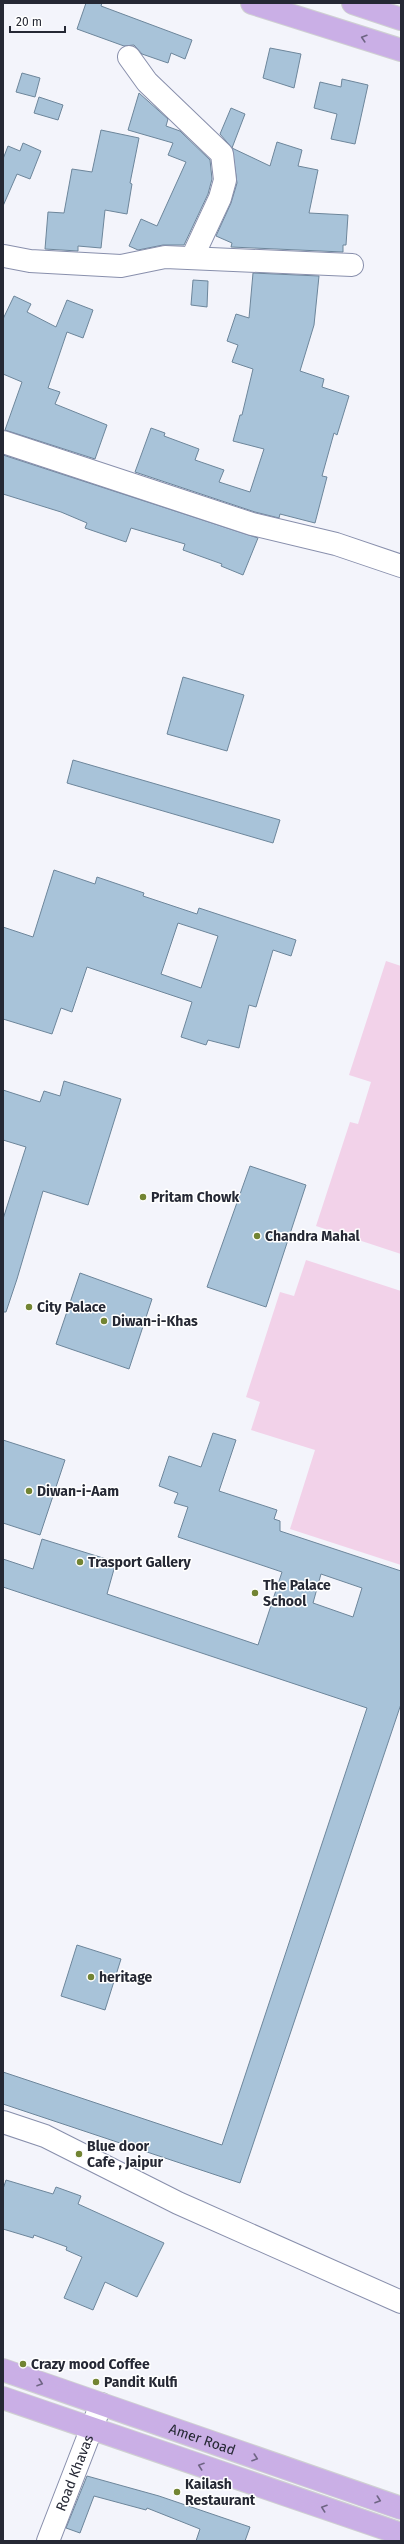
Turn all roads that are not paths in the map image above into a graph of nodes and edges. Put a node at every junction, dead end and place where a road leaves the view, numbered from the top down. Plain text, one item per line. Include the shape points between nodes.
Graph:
1 (252, 3) edge
2 (353, 3) edge
3 (401, 19) edge
4 (401, 50) edge
5 (129, 57) dead end
6 (4, 256) dead end
7 (192, 258) junction
8 (352, 265) dead end
9 (3, 442) edge
10 (401, 566) edge
11 (3, 2122) edge
12 (401, 2302) edge
13 (3, 2370) edge
14 (3, 2398) edge
15 (101, 2404) junction
16 (91, 2429) junction
17 (401, 2508) edge
18 (401, 2534) edge
19 (48, 2541) edge

4 -> 1 main road
2 - 3 main road
5 - 7 street via 147,82 222,154 225,180 220,198
6 - 7 street via 30,261 122,266 165,257
7 - 8 street
9 - 10 street via 252,524 336,544
11 - 12 street via 45,2136 178,2203
13 -> 15 main road, Amer Road
14 - 16 main road, Amer Road
15 - 16 street, Road Khavas
15 -> 17 main road, Amer Road
18 -> 16 main road, Amer Road
16 - 19 street, Road Khavas

